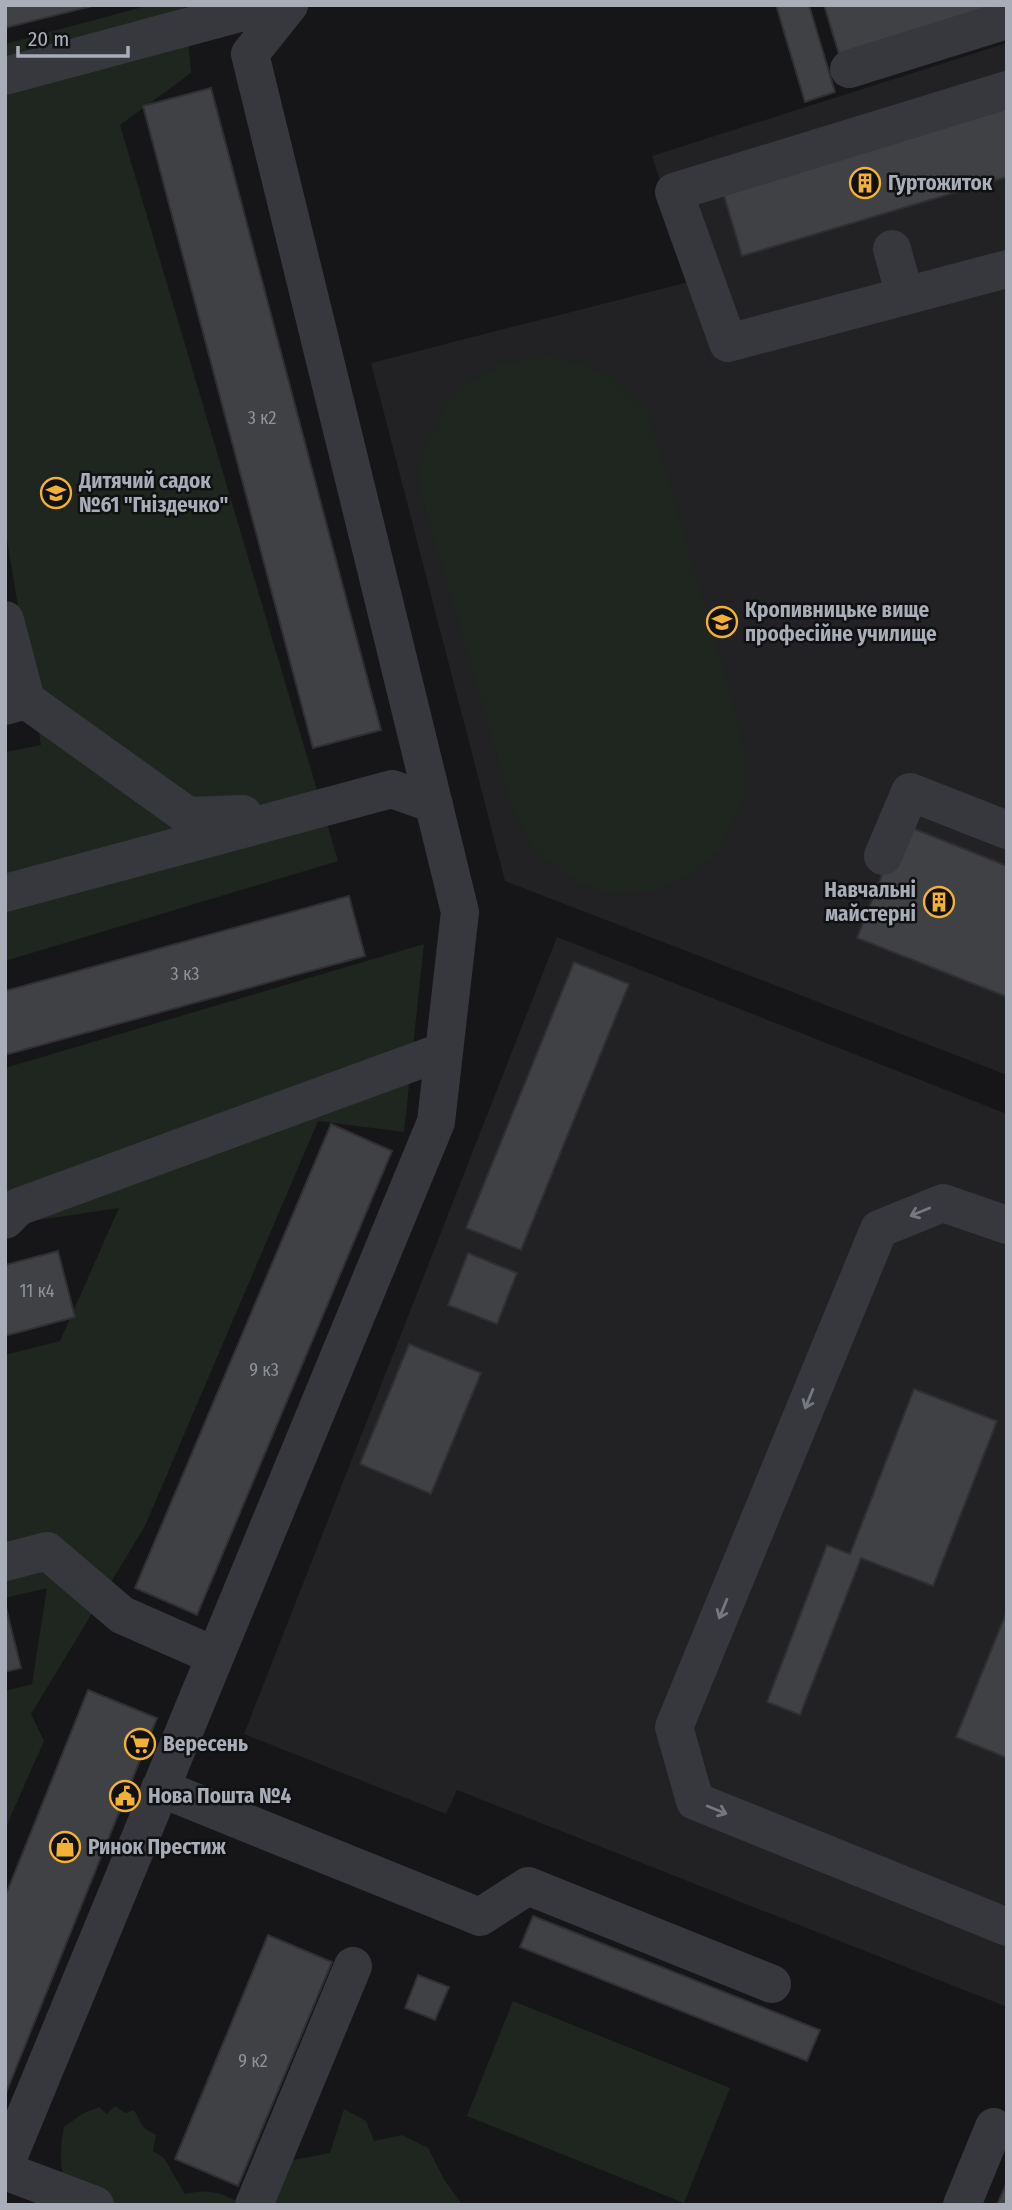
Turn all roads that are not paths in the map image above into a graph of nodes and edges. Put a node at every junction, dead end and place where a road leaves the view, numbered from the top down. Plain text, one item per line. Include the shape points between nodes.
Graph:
1 (269, 5) edge
2 (289, 5) edge
3 (1007, 20) edge
4 (849, 69) dead end
5 (5, 76) edge
6 (1007, 90) edge
7 (892, 249) dead end
8 (1007, 269) edge
9 (905, 296) junction
10 (5, 620) edge
11 (16, 703) edge
12 (434, 804) junction
13 (304, 813) junction
14 (1007, 830) edge
15 (883, 856) dead end
16 (5, 893) edge
17 (444, 1051) junction
18 (5, 1220) edge
19 (1007, 1225) edge
20 (5, 1562) edge
21 (215, 1656) junction
22 (160, 1788) junction
23 (1007, 1927) edge
24 (353, 1966) dead end
25 (772, 1984) dead end
26 (994, 2127) dead end
27 (5, 2165) edge
28 (5, 2171) edge
29 (95, 2205) edge
30 (254, 2205) edge
31 (962, 2205) edge

1 - 5 lane
2 - 12 lane via 250,54
3 - 4 lane
6 - 9 lane via 674,192 728,343
7 - 9 lane
8 - 9 lane
10 - 11 lane
11 - 13 lane via 188,816
12 - 13 lane via 392,789
12 - 17 lane via 460,912
13 - 16 lane
14 - 15 lane via 910,792
17 - 18 lane via 18,1207
17 - 21 lane via 436,1122
19 -> 23 lane via 943,1202 879,1228 674,1727 695,1801
20 - 21 lane via 47,1551 122,1615
21 - 22 lane
22 - 25 lane via 480,1917 528,1886
22 - 27 lane
24 - 30 lane
26 - 31 lane
28 - 29 lane

